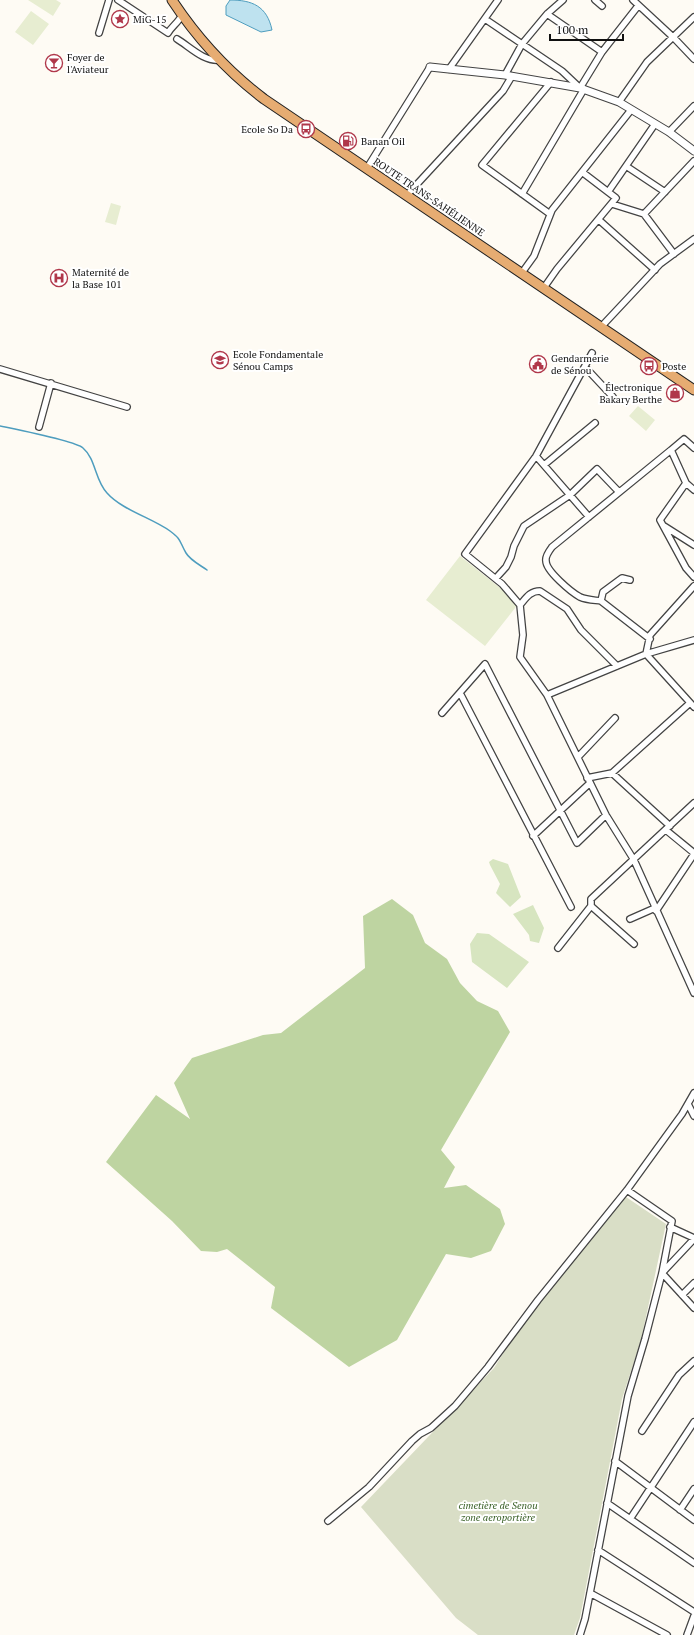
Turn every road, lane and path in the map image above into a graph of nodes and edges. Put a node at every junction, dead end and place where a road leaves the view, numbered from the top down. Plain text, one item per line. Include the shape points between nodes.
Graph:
1 (109, 0) edge
2 (118, 0) edge
3 (172, 0) edge
4 (498, 0) edge
5 (563, 0) edge
6 (595, 0) edge
7 (633, 0) edge
8 (602, 6) dead end
9 (638, 6) junction
10 (547, 14) junction
11 (182, 15) junction
12 (694, 16) edge
13 (485, 19) junction
14 (99, 33) dead end
15 (674, 38) junction
16 (177, 39) dead end
17 (522, 44) junction
18 (602, 52) junction
19 (694, 59) edge
20 (220, 60) junction
21 (430, 68) joint
22 (450, 69) junction
23 (509, 75) junction
24 (551, 82) junction
25 (582, 88) junction
26 (619, 102) junction
27 (694, 106) edge
28 (631, 110) junction
29 (655, 124) junction
30 (669, 132) junction
31 (694, 151) edge
32 (694, 161) edge
33 (626, 166) junction
34 (367, 168) junction
35 (582, 172) junction
36 (608, 192) junction
37 (665, 192) junction
38 (522, 194) junction
39 (407, 195) junction
40 (612, 204) junction
41 (550, 214) junction
42 (644, 214) junction
43 (599, 220) junction
44 (694, 239) edge
45 (674, 254) junction
46 (655, 270) junction
47 (521, 274) junction
48 (543, 289) junction
49 (600, 327) junction
50 (592, 353) dead end
51 (585, 366) junction
52 (0, 369) edge
53 (51, 383) junction
54 (694, 390) edge
55 (613, 397) dead end
56 (127, 408) dead end
57 (595, 423) dead end
58 (39, 427) dead end
59 (694, 448) edge
60 (671, 450) junction
61 (536, 456) junction
62 (544, 465) junction
63 (686, 483) junction
64 (694, 490) edge
65 (619, 492) junction
66 (570, 495) junction
67 (589, 517) junction
68 (663, 525) junction
69 (694, 545) edge
70 (694, 577) edge
71 (496, 578) junction
72 (630, 580) dead end
73 (694, 586) edge
74 (601, 600) junction
75 (520, 605) junction
76 (650, 639) junction
77 (694, 640) edge
78 (646, 654) junction
79 (617, 666) junction
80 (460, 693) junction
81 (547, 695) junction
82 (692, 704) edge
83 (442, 713) dead end
84 (615, 718) dead end
85 (578, 757) junction
86 (612, 773) junction
87 (588, 781) junction
88 (694, 803) edge
89 (560, 811) junction
90 (606, 815) junction
91 (668, 828) junction
92 (534, 836) junction
93 (694, 853) edge
94 (634, 860) junction
95 (591, 906) junction
96 (571, 907) dead end
97 (655, 910) junction
98 (630, 919) dead end
99 (634, 944) dead end
100 (558, 948) dead end
101 (692, 981) edge
102 (694, 993) edge
103 (694, 1094) edge
104 (688, 1104) junction
105 (694, 1116) edge
106 (627, 1190) junction
107 (670, 1227) junction
108 (694, 1239) edge
109 (662, 1273) junction
110 (694, 1283) edge
111 (682, 1294) junction
112 (694, 1308) edge
113 (694, 1361) edge
114 (694, 1422) edge
115 (642, 1431) dead end
116 (615, 1461) junction
117 (650, 1488) junction
118 (694, 1488) edge
119 (607, 1503) junction
120 (680, 1510) junction
121 (630, 1519) junction
122 (694, 1520) edge
123 (328, 1521) dead end
124 (598, 1550) junction
125 (694, 1563) edge
126 (590, 1593) junction
127 (694, 1612) edge
128 (694, 1616) edge
129 (580, 1635) edge
130 (667, 1635) edge
131 (686, 1635) edge

1 - 14 street
2 - 11 street via 168,33
3 - 11 highway, ROUTE TRANS-SAHÉLIENNE
4 - 13 street
5 - 10 street
6 - 8 street
7 - 9 street
9 - 15 street
9 - 18 street
10 - 17 street
10 - 18 street
11 - 20 highway, ROUTE TRANS-SAHÉLIENNE
12 - 15 street
13 - 17 street
13 - 22 street
15 - 19 street
15 - 26 street via 647,62
16 - 20 street via 206,59
17 - 23 street
17 - 25 street
18 - 25 street
20 - 34 highway, ROUTE TRANS-SAHÉLIENNE via 250,88
21 - 22 street
21 - 34 street
22 - 23 street
23 - 24 street
23 - 39 street via 503,91
24 - 25 street
24 - 38 street via 482,165
25 - 26 street
25 - 38 street
26 - 28 street
27 - 30 street
28 - 29 street
28 - 35 street
29 - 30 street
29 - 33 street
30 - 31 street
32 - 37 street
33 - 36 street
33 - 37 street
34 - 39 highway, ROUTE TRANS-SAHÉLIENNE
35 - 36 street
35 - 41 street
36 - 40 street via 616,198
37 - 42 street
38 - 41 street
39 - 47 highway, ROUTE TRANS-SAHÉLIENNE
40 - 42 street
40 - 43 street
41 - 47 street via 534,256
42 - 45 street
43 - 46 street
43 - 48 street
44 - 45 street
45 - 46 street
46 - 49 street
47 - 48 highway, ROUTE TRANS-SAHÉLIENNE
48 - 49 highway, ROUTE TRANS-SAHÉLIENNE
49 - 54 highway, ROUTE TRANS-SAHÉLIENNE
50 - 51 street
51 - 55 street
51 - 61 street
52 - 53 street
53 - 56 street
53 - 58 street
57 - 62 street
59 - 60 street via 684,439
60 - 63 street
60 - 65 street
61 - 62 street
61 - 71 street via 465,554
62 - 66 street
63 - 64 street
63 - 68 street via 660,520
65 - 66 street via 597,469
65 - 67 street
66 - 67 street
66 - 71 street via 524,526 506,567
67 - 74 street via 552,547 546,561 548,567 569,589 585,599
68 - 69 street
68 - 70 street via 686,568
71 - 75 street
72 - 74 street via 622,578 603,592
73 - 76 street
74 - 76 street
75 - 79 street via 530,594 540,591 567,609 581,630
75 - 81 street via 523,635 520,658
76 - 78 street
77 - 78 street
78 - 79 street
78 - 82 street
79 - 81 street
80 - 83 street
80 - 89 street via 485,664
80 - 92 street
81 - 85 street
82 - 86 street
84 - 85 street
85 - 87 street
86 - 87 street
86 - 91 street
87 - 89 street
87 - 90 street
88 - 91 street
89 - 90 street via 577,843
89 - 92 street
90 - 94 street
91 - 93 street
91 - 94 street
92 - 96 street
93 - 97 street
94 - 95 street via 591,899
94 - 97 street
95 - 99 street
95 - 100 street
97 - 98 street
97 - 101 street
101 - 102 street
103 - 104 street
104 - 105 street
104 - 106 street
106 - 107 street via 672,1221
106 - 123 street via 455,1406 412,1441 369,1487
107 - 108 street
107 - 109 street
108 - 109 street
109 - 111 street
109 - 116 street via 628,1396
110 - 111 street
111 - 112 street
113 - 115 street via 679,1375
114 - 117 street
116 - 117 street
116 - 119 street
117 - 120 street
117 - 121 street
118 - 120 street
119 - 121 street
119 - 124 street
120 - 122 street
121 - 125 street
124 - 126 street
124 - 127 street
126 - 129 street
126 - 130 street
128 - 131 street

